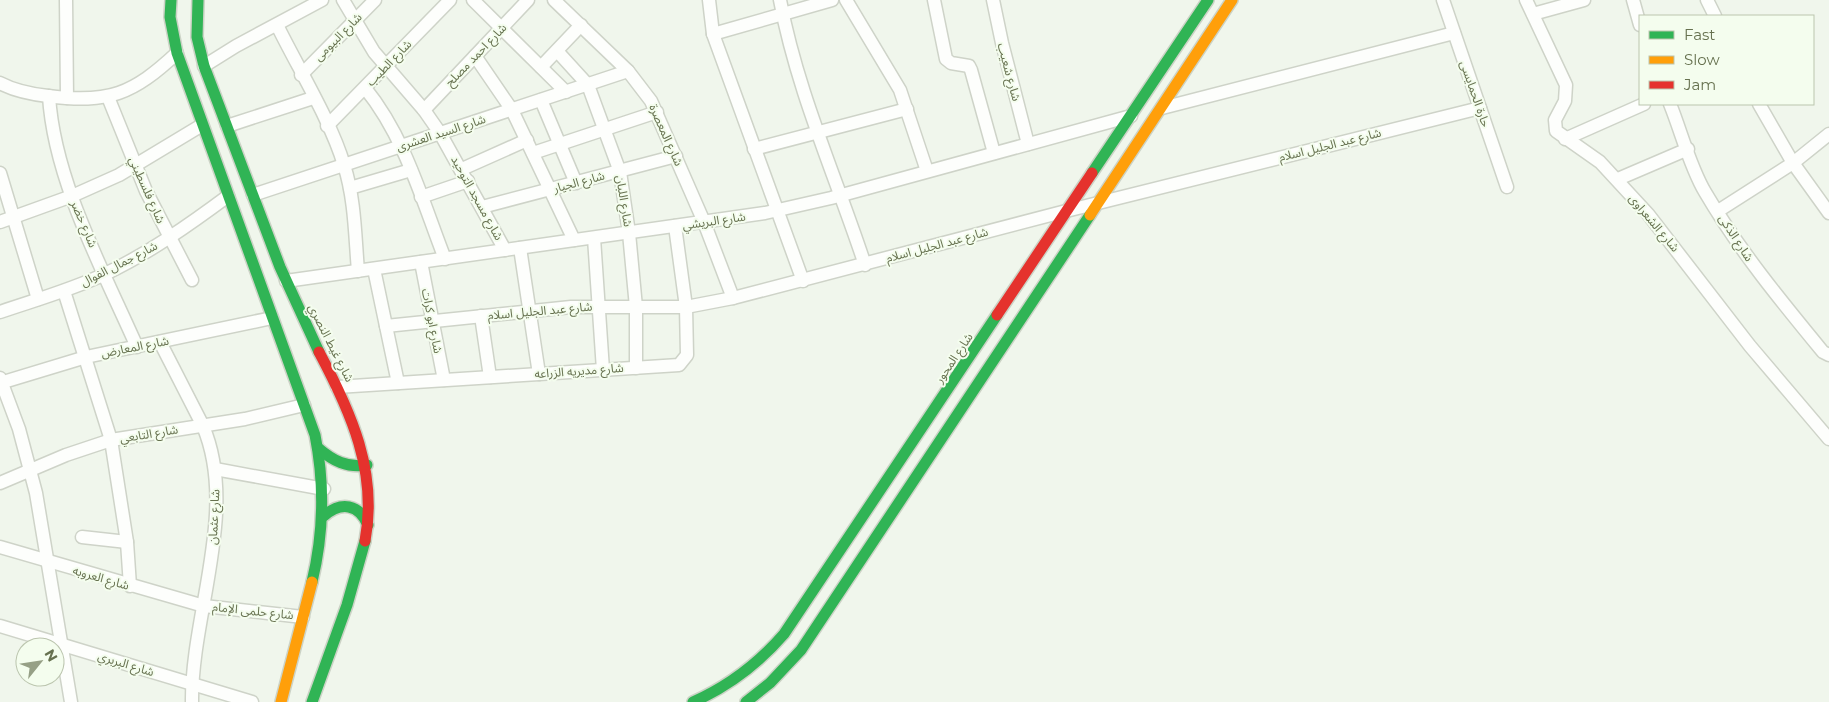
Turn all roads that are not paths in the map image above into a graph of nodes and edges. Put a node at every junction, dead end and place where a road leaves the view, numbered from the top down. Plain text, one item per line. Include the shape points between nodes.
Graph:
1 (66, 0) edge
2 (171, 0) edge
3 (198, 0) edge
4 (322, 0) edge
5 (343, 0) edge
6 (375, 0) edge
7 (450, 0) edge
8 (474, 0) edge
9 (528, 0) edge
10 (554, 0) edge
11 (708, 0) edge
12 (780, 0) edge
13 (832, 0) edge
14 (846, 0) edge
15 (934, 0) edge
16 (993, 0) edge
17 (1208, 0) edge
18 (1232, 0) edge
19 (1443, 0) edge
20 (1526, 0) edge
21 (1584, 0) edge
22 (1633, 0) edge
23 (1707, 0) edge
24 (783, 13) junction
25 (1532, 14) junction
26 (1714, 15) edge
27 (354, 21) junction
28 (1639, 22) edge
29 (277, 25) junction
30 (581, 25) junction
31 (502, 28) junction
32 (1454, 33) junction
33 (714, 34) junction
34 (557, 51) junction
35 (177, 53) junction
36 (475, 56) junction
37 (204, 66) junction
38 (385, 67) junction
39 (542, 68) junction
40 (628, 70) junction
41 (301, 75) junction
42 (0, 83) edge
43 (588, 85) junction
44 (365, 88) junction
45 (566, 92) junction
46 (49, 96) junction
47 (108, 97) junction
48 (67, 98) junction
49 (313, 98) junction
50 (541, 100) junction
51 (1642, 105) edge
52 (1670, 105) edge
53 (1760, 105) edge
54 (1162, 108) junction
55 (1480, 108) junction
56 (907, 109) junction
57 (424, 110) junction
58 (512, 110) junction
59 (657, 112) junction
60 (1133, 116) junction
61 (202, 125) junction
62 (227, 126) junction
63 (328, 126) junction
64 (604, 130) junction
65 (816, 131) junction
66 (440, 134) junction
67 (1829, 134) edge
68 (1565, 139) junction
69 (527, 140) junction
70 (1028, 144) junction
71 (560, 145) junction
72 (402, 146) junction
73 (754, 149) junction
74 (1688, 149) junction
75 (994, 153) junction
76 (533, 154) junction
77 (676, 156) junction
78 (1793, 163) junction
79 (344, 165) junction
80 (135, 167) junction
81 (411, 170) junction
82 (927, 171) junction
83 (620, 172) junction
84 (0, 173) edge
85 (465, 175) junction
86 (1618, 180) junction
87 (576, 183) junction
88 (1507, 187) dead end
89 (350, 188) junction
90 (550, 190) junction
91 (254, 195) junction
92 (842, 195) junction
93 (72, 196) junction
94 (228, 196) junction
95 (421, 197) junction
96 (1100, 202) junction
97 (482, 208) junction
98 (778, 210) junction
99 (1070, 210) junction
100 (1718, 211) junction
101 (1829, 213) edge
102 (15, 218) junction
103 (0, 222) edge
104 (704, 222) junction
105 (675, 226) junction
106 (629, 233) junction
107 (169, 238) junction
108 (594, 238) junction
109 (574, 240) junction
110 (520, 248) junction
111 (505, 250) junction
112 (445, 259) junction
113 (421, 262) junction
114 (865, 265) junction
115 (374, 269) junction
116 (358, 271) junction
117 (104, 274) junction
118 (192, 280) dead end
119 (286, 281) junction
120 (803, 281) junction
121 (64, 292) junction
122 (733, 298) junction
123 (38, 299) junction
124 (599, 306) junction
125 (636, 307) junction
126 (686, 307) junction
127 (529, 310) junction
128 (0, 312) edge
129 (481, 316) junction
130 (272, 318) junction
131 (432, 320) junction
132 (386, 326) junction
133 (160, 342) junction
134 (137, 347) junction
135 (1829, 355) edge
136 (86, 357) junction
137 (636, 368) junction
138 (603, 370) junction
139 (539, 374) junction
140 (490, 377) junction
141 (444, 380) junction
142 (0, 381) edge
143 (398, 383) junction
144 (337, 387) junction
145 (304, 404) junction
146 (203, 426) junction
147 (112, 440) junction
148 (1829, 440) edge
149 (318, 448) junction
150 (367, 465) junction
151 (31, 469) junction
152 (215, 469) junction
153 (0, 483) edge
154 (324, 488) junction
155 (324, 516) junction
156 (368, 525) junction
157 (82, 537) dead end
158 (126, 542) junction
159 (0, 547) edge
160 (48, 562) junction
161 (130, 586) junction
162 (204, 606) junction
163 (303, 617) junction
164 (0, 626) edge
165 (37, 637) edge
166 (60, 637) edge
167 (65, 645) edge
168 (65, 665) edge
169 (192, 684) junction
170 (72, 702) edge
171 (192, 702) edge
172 (252, 702) edge
173 (281, 702) edge
174 (312, 702) edge
175 (693, 702) edge
176 (746, 702) edge

1 - 48 street
2 - 35 main road via 170,17
3 - 37 main road, شارع غيط النصري via 197,38
4 - 29 street
5 - 27 street, شارع مسجد التوحيد
6 - 27 street, شارع البيومى
7 - 38 street, شارع الطيب
8 - 31 street
9 - 31 street, شارع احمد مصلح
10 - 30 street, شارع المعصرة
11 - 33 street
12 - 24 street
13 - 24 street
14 - 56 street via 888,68
15 - 75 street via 946,59 969,66 972,70
16 - 70 street, شارع شعيب
17 - 60 main road, شارع المحور
18 - 54 main road
19 - 32 street, حارة الحمايسى
20 - 25 street
21 - 25 street
22 - 28 street
23 - 26 street
24 - 33 street
24 - 65 street
25 - 68 street via 1566,85 1565,101 1555,120 1556,131
27 - 38 street, شارع مسجد التوحيد
27 - 41 street, شارع البيومى
29 - 37 street
29 - 41 street
30 - 34 street
30 - 40 street, شارع المعصرة
31 - 36 street, شارع احمد مصلح
31 - 39 street
32 - 54 street
32 - 55 street, حارة الحمايسى
33 - 73 street
34 - 39 street
34 - 43 street, شارع اللبان
35 - 47 street via 144,81 126,92
35 - 61 main road
36 - 57 street, شارع احمد مصلح
36 - 58 street
37 - 62 main road, شارع غيط النصري
38 - 44 street, شارع الطيب
38 - 57 street, شارع مسجد التوحيد
39 - 45 street
40 - 43 street, شارع السيد العشرى
40 - 59 street, شارع المعصرة
41 - 49 street
42 - 46 street via 25,93
43 - 45 street, شارع السيد العشرى
43 - 64 street, شارع اللبان
44 - 63 street, شارع الطيب
44 - 72 street
45 - 50 street, شارع السيد العشرى
46 - 48 street
46 - 93 street, شارع خضر via 56,148
47 - 48 street
47 - 80 street, شارع فلسطيني
49 - 62 street
49 - 63 street
50 - 58 street, شارع السيد العشرى
50 - 71 street
51 - 68 street
52 - 74 street, شارع الذكى
53 - 78 street
54 - 96 main road
55 - 88 street, حارة الحمايسى
55 - 96 street, شارع عبد الجليل اسلام
56 - 65 street
56 - 82 street
57 - 66 street, شارع مسجد التوحيد
58 - 66 street, شارع السيد العشرى
58 - 69 street
59 - 64 street
59 - 77 street, شارع المعصرة
60 - 70 street, شارع البريشي
60 - 99 main road, شارع المحور
61 - 80 street
61 - 94 main road
62 - 91 main road, شارع غيط النصري
63 - 79 street
64 - 71 street
64 - 83 street, شارع اللبان
65 - 73 street
65 - 92 street
66 - 72 street, شارع السيد العشرى
66 - 85 street, شارع مسجد التوحيد
67 - 78 street
68 - 86 street, شارع الشعراوى
69 - 76 street
69 - 85 street
70 - 75 street, شارع البريشي
71 - 76 street
71 - 87 street
72 - 79 street, شارع السيد العشرى
72 - 81 street
73 - 98 street
74 - 86 street
74 - 100 street, شارع الذكى via 1695,171
75 - 82 street, شارع البريشي
76 - 90 street
77 - 83 street, شارع الجيار
77 - 104 street, شارع المعصرة
78 - 100 street
78 - 101 street
79 - 89 street
79 - 91 street, شارع السيد العشرى
80 - 93 street
80 - 107 street, شارع فلسطيني
81 - 89 street
81 - 95 street
82 - 92 street, شارع البريشي
83 - 87 street, شارع الجيار
83 - 106 street, شارع اللبان
84 - 102 street
85 - 95 street
85 - 97 street, شارع مسجد التوحيد
86 - 148 street, شارع الشعراوى
87 - 90 street, شارع الجيار
89 - 116 street
90 - 97 street, شارع الجيار
90 - 109 street
91 - 119 main road, شارع غيط النصري
92 - 98 street, شارع البريشي
92 - 114 street
93 - 102 street
93 - 117 street, شارع خضر
94 - 107 street, شارع جمال الفوال
94 - 130 main road
95 - 112 street
96 - 99 street, شارع عبد الجليل اسلام
96 - 176 main road via 801,650 770,684
97 - 111 street, شارع مسجد التوحيد
98 - 104 street, شارع البريشي
98 - 120 street
99 - 114 street, شارع عبد الجليل اسلام
99 - 175 main road, شارع المحور via 784,634 771,650 739,677
100 - 135 street, شارع الذكى via 1760,274 1823,352
102 - 103 street
102 - 123 street
104 - 105 street, شارع البريشي
104 - 122 street, شارع المعصرة
105 - 106 street, شارع البريشي
105 - 126 street, شارع مديريه الزراعه
106 - 108 street, شارع البريشي
106 - 125 street, شارع اللبان
107 - 117 street, شارع جمال الفوال
107 - 118 street, شارع فلسطيني
108 - 109 street, شارع البريشي
108 - 124 street
109 - 110 street, شارع البريشي
110 - 111 street, شارع البريشي
110 - 127 street
111 - 112 street, شارع البريشي
112 - 113 street, شارع البريشي
113 - 115 street, شارع البريشي
113 - 131 street, شارع ابو كرات
114 - 120 street, شارع عبد الجليل اسلام
115 - 116 street, شارع البريشي
115 - 132 street
116 - 119 street, شارع البريشي
117 - 121 street, شارع جمال الفوال
117 - 134 street, شارع خضر
119 - 144 main road, شارع غيط النصري
120 - 122 street, شارع عبد الجليل اسلام
121 - 123 street, شارع جمال الفوال
121 - 136 street
122 - 126 street, شارع عبد الجليل اسلام
123 - 128 street, شارع جمال الفوال
124 - 125 street, شارع عبد الجليل اسلام
124 - 127 street, شارع عبد الجليل اسلام
124 - 138 street
125 - 126 street, شارع عبد الجليل اسلام
125 - 137 street, شارع اللبان
126 - 137 street, شارع مديريه الزراعه via 688,356 684,361 676,365
127 - 129 street, شارع عبد الجليل اسلام
127 - 139 street
129 - 131 street, شارع عبد الجليل اسلام
129 - 140 street
130 - 133 street, شارع المعارض
130 - 145 main road
131 - 132 street, شارع عبد الجليل اسلام
131 - 141 street, شارع ابو كرات
132 - 143 street
133 - 134 street, شارع المعارض
133 - 146 street, شارع عثمان
134 - 136 street, شارع المعارض
136 - 142 street, شارع المعارض
136 - 147 street
137 - 138 street, شارع مديريه الزراعه
138 - 139 street, شارع مديريه الزراعه
139 - 140 street, شارع مديريه الزراعه
140 - 141 street, شارع مديريه الزراعه
141 - 143 street, شارع مديريه الزراعه
142 - 151 street
143 - 144 street, شارع مديريه الزراعه
144 - 150 main road, شارع غيط النصري via 358,432
145 - 146 street, شارع التابعي
145 - 149 main road
146 - 147 street, شارع التابعي
146 - 152 street, شارع عثمان
147 - 151 street, شارع التابعي
147 - 158 street
149 - 150 main road via 340,464
149 - 154 main road
150 - 156 main road, شارع غيط النصري
151 - 153 street, شارع التابعي
151 - 160 street
152 - 154 street
152 - 162 street, شارع عثمان via 212,552
154 - 155 main road
155 - 156 main road via 336,506 352,506 364,515
155 - 163 main road via 320,552
156 - 174 main road, شارع غيط النصري via 363,555
157 - 158 street
158 - 161 street
159 - 160 street, شارع العروبه
160 - 161 street, شارع العروبه
160 - 166 street
161 - 162 street, شارع العروبه
162 - 163 street, شارع حلمى الإمام
162 - 169 street, شارع عثمان
163 - 173 main road
164 - 165 street, شارع البربري
167 - 169 street, شارع البربري
168 - 170 street
169 - 171 street, شارع عثمان
169 - 172 street, شارع البربري

